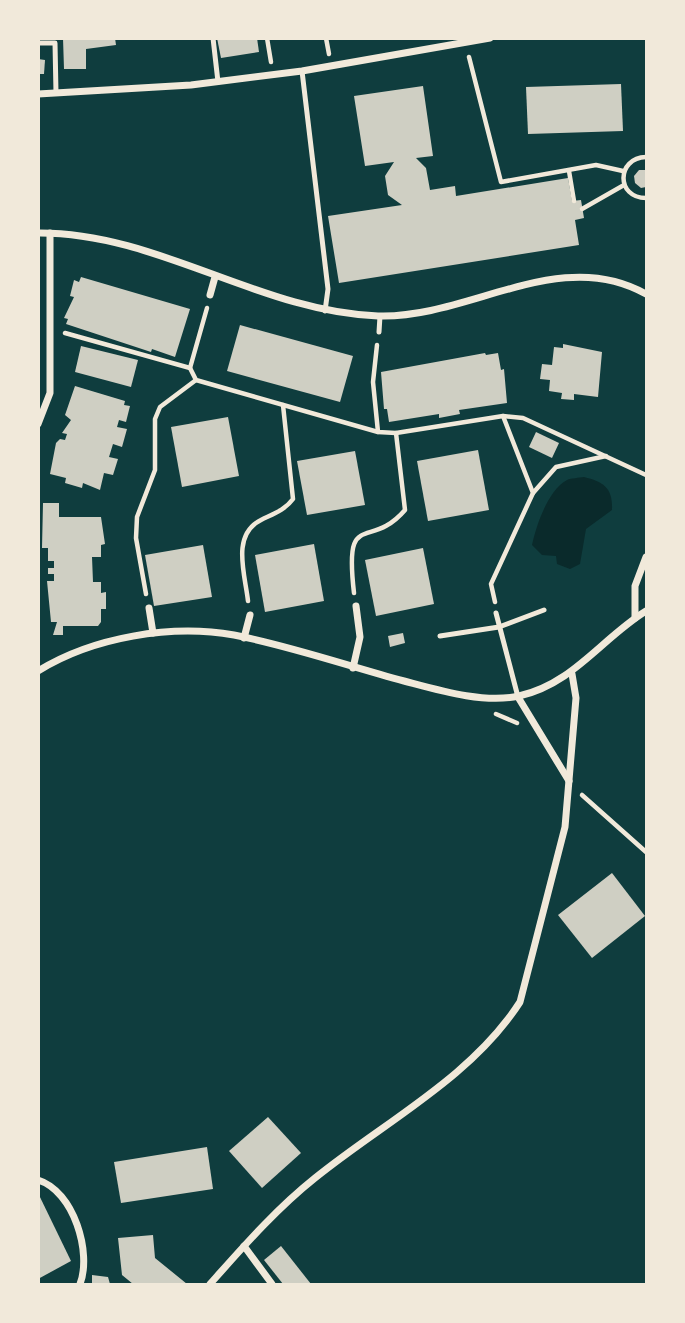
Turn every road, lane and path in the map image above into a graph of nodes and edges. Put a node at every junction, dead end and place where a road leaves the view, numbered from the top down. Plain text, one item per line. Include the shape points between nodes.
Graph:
1 (213, 38) edge
2 (490, 38) edge
3 (38, 43) edge
4 (466, 44) junction
5 (302, 71) junction
6 (218, 82) junction
7 (56, 93) junction
8 (38, 94) edge
9 (646, 157) edge
10 (569, 171) junction
11 (624, 171) junction
12 (624, 185) junction
13 (646, 198) edge
14 (574, 201) dead end
15 (582, 209) dead end
16 (38, 233) edge
17 (50, 233) junction
18 (215, 277) junction
19 (646, 294) edge
20 (210, 295) joint
21 (325, 311) junction
22 (380, 316) junction
23 (51, 329) junction
24 (379, 332) joint
25 (190, 368) junction
26 (197, 380) junction
27 (283, 405) junction
28 (503, 416) junction
29 (38, 424) edge
30 (378, 432) junction
31 (396, 433) junction
32 (606, 456) junction
33 (646, 475) edge
34 (533, 493) junction
35 (646, 556) edge
36 (356, 606) joint
37 (149, 608) joint
38 (544, 610) dead end
39 (646, 611) edge
40 (496, 613) joint
41 (250, 615) joint
42 (635, 618) junction
43 (499, 627) junction
44 (153, 634) junction
45 (440, 636) dead end
46 (244, 638) junction
47 (39, 668) edge
48 (353, 668) junction
49 (572, 674) junction
50 (518, 697) junction
51 (484, 710) dead end
52 (521, 726) dead end
53 (569, 782) junction
54 (646, 852) edge
55 (38, 1180) edge
56 (244, 1246) junction
57 (80, 1284) edge
58 (211, 1284) edge
59 (272, 1284) edge

1 - 6 lane
2 - 4 street
3 - 7 lane via 55,43
4 - 5 street
4 - 10 path via 501,182
5 - 6 street
5 - 21 lane via 328,289
6 - 7 street
7 - 8 street
9 - 11 path via 632,160
10 - 11 path via 597,165
10 - 14 path
11 - 12 path
12 - 13 path via 633,196
12 - 15 path
16 - 17 street
17 - 18 street via 145,252
17 - 23 street
18 - 20 street
18 - 21 street
19 - 22 street via 625,282 588,275 552,279 405,315
20 - 25 path
21 - 22 street
22 - 24 lane
23 - 25 path
23 - 29 street via 50,393
24 - 30 path via 373,382
25 - 26 path
26 - 27 path
26 - 37 path via 160,407 155,419 155,470 137,517 136,538
27 - 30 path
27 - 41 path via 293,499 288,507 253,524 245,534 242,553
28 - 31 path
28 - 32 path via 523,418
28 - 34 path
30 - 31 path
31 - 36 path via 405,510 396,521 362,533 353,542 350,561
32 - 33 path
32 - 34 path via 556,467
34 - 40 path via 491,584
35 - 42 street via 635,586
36 - 48 street via 360,637
37 - 44 street
38 - 43 lane
39 - 42 street
40 - 43 lane
41 - 46 street
42 - 49 street
43 - 45 lane
43 - 50 lane
44 - 46 street via 193,631
44 - 47 street via 82,650
46 - 48 street
48 - 50 street via 428,688
49 - 50 street
49 - 53 street via 576,698
50 - 53 street
51 - 52 path
53 - 54 path
53 - 56 street via 554,875 520,1002 508,1020 456,1074 314,1179
55 - 57 street via 58,1193 79,1230 86,1258
56 - 58 street
56 - 59 street

